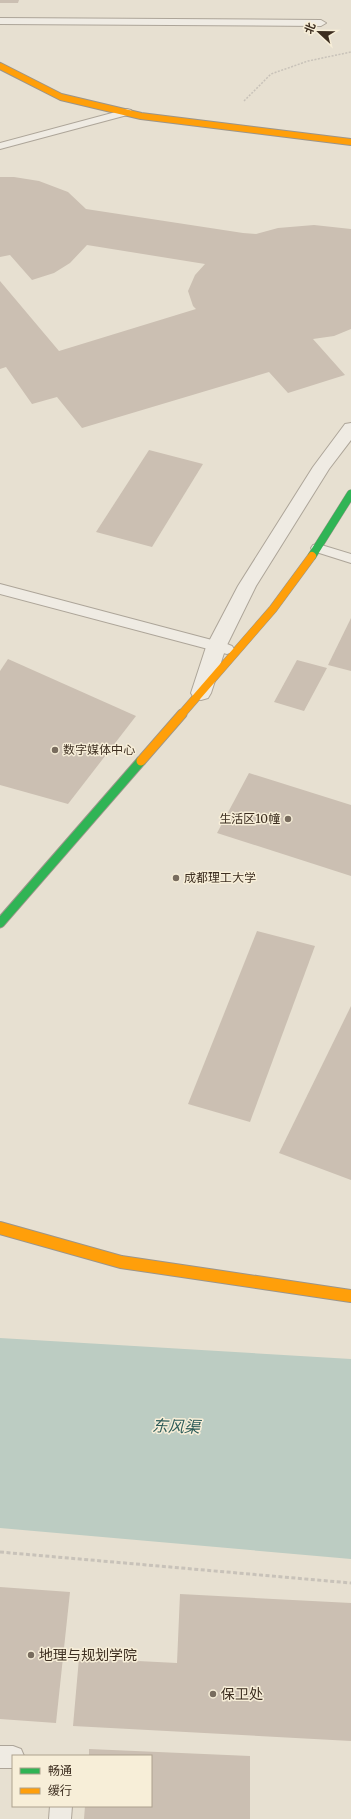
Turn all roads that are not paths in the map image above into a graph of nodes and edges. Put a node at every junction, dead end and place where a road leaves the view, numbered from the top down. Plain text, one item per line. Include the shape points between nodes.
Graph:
1 (0, 21) edge
2 (320, 23) dead end
3 (0, 66) edge
4 (127, 112) junction
5 (351, 142) edge
6 (0, 146) edge
7 (351, 428) edge
8 (351, 494) edge
9 (318, 548) junction
10 (351, 559) edge
11 (0, 589) edge
12 (216, 647) junction
13 (237, 652) junction
14 (201, 693) junction
15 (0, 923) edge
16 (0, 1228) edge
17 (351, 1296) edge
18 (0, 1757) edge
19 (12, 1757) edge
20 (61, 1807) edge
21 (60, 1819) edge

1 - 2 lane
3 - 4 street via 61,97
4 - 5 street via 141,116
4 - 6 lane
7 - 12 street via 322,467 248,586
8 - 9 street
9 - 10 lane
9 - 13 street
11 - 12 lane
12 - 13 lane
12 - 14 street
13 - 14 street
14 - 15 street
16 - 17 street via 121,1262
18 - 19 lane
20 - 21 lane

